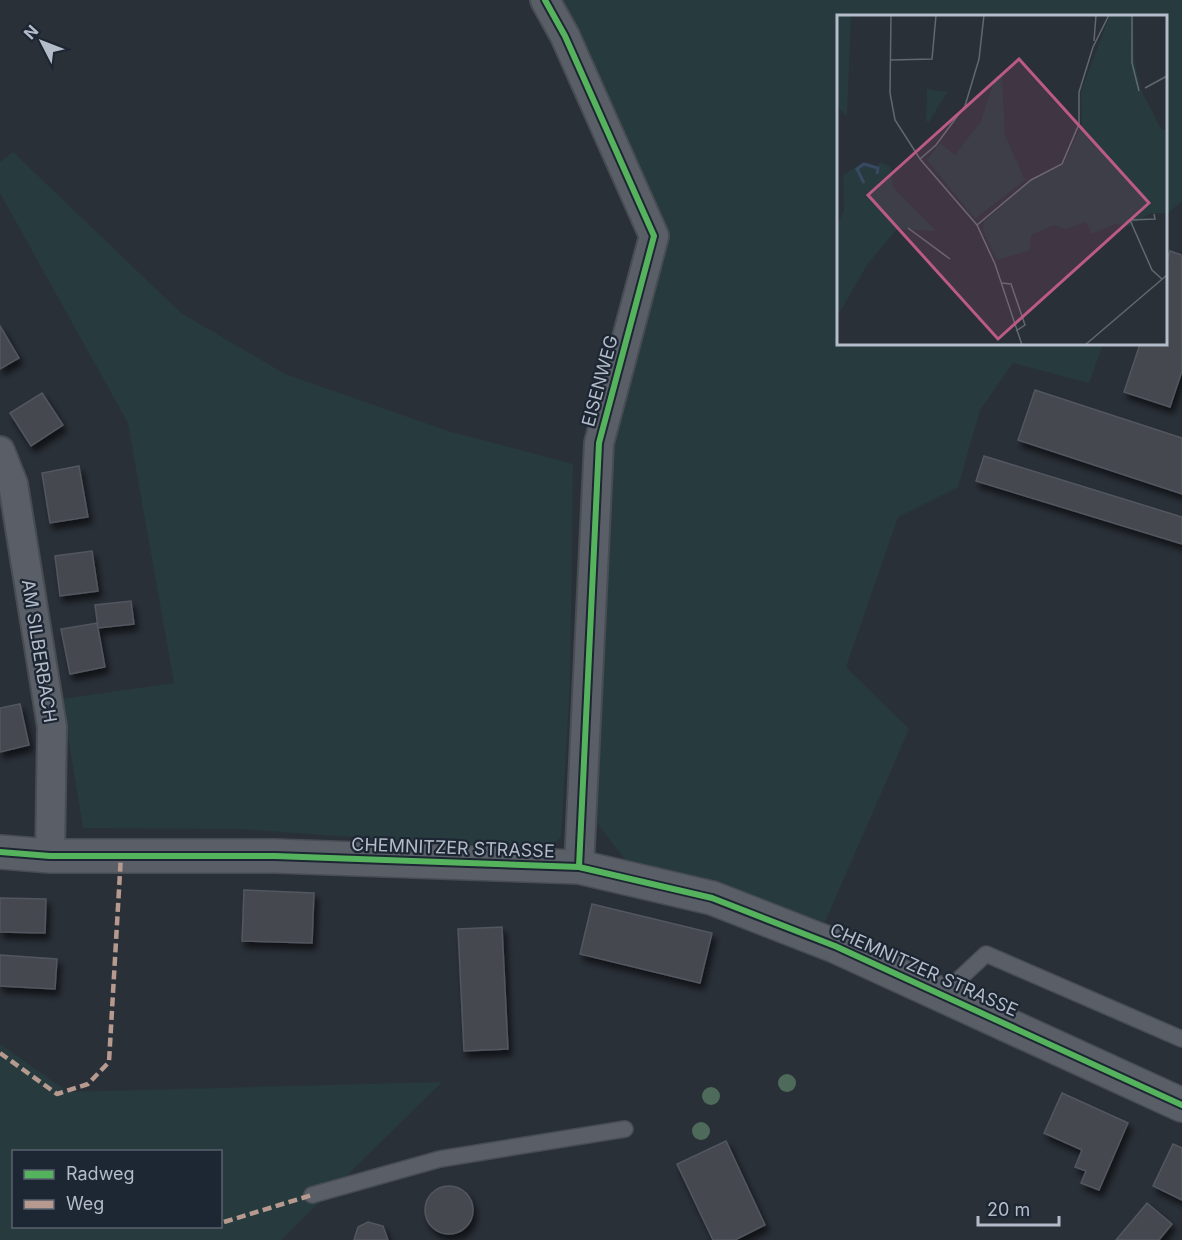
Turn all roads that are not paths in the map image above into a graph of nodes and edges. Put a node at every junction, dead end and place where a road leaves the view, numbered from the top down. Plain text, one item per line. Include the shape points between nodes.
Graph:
1 (545, 0) edge
2 (0, 451) edge
3 (0, 852) edge
4 (50, 856) junction
5 (579, 867) junction
6 (942, 995) junction
7 (1182, 1039) edge
8 (1182, 1105) edge
9 (625, 1130) dead end
10 (312, 1195) dead end

1 - 5 street, EISENWEG via 565,36 654,236 599,443
2 - 4 street, AM SILBERBACH via 13,484 52,727
3 - 4 street, CHEMNITZER STRASSE
4 - 5 street, CHEMNITZER STRASSE via 275,856
5 - 6 street, CHEMNITZER STRASSE via 712,898 836,946
6 - 7 lane via 986,954
6 - 8 street, CHEMNITZER STRASSE
9 - 10 lane via 440,1159

